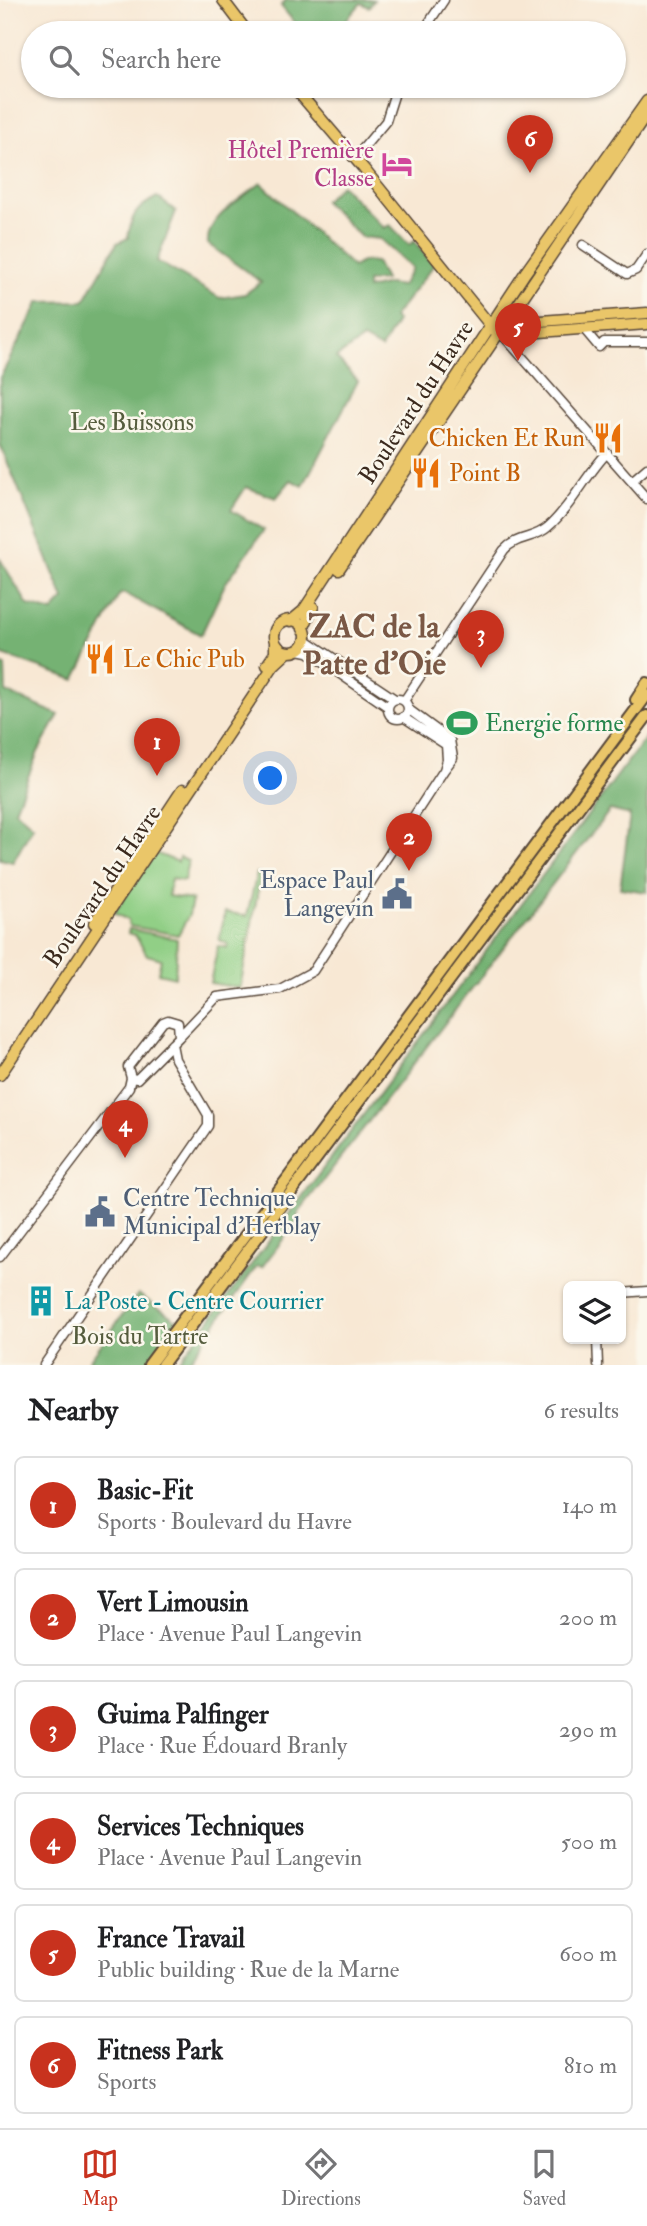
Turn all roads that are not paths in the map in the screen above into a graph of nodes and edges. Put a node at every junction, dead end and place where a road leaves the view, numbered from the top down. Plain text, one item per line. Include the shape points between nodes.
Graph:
1 (221, 0) edge
2 (444, 0) edge
3 (234, 21) edge
4 (238, 21) edge
5 (430, 21) edge
6 (296, 98) edge
7 (303, 98) edge
8 (393, 98) edge
9 (647, 100) edge
10 (647, 114) edge
11 (355, 158) junction
12 (422, 241) junction
13 (583, 245) dead end
14 (647, 254) edge
15 (521, 301) junction
16 (647, 313) edge
17 (539, 323) junction
18 (647, 324) edge
19 (497, 327) junction
20 (583, 328) junction
21 (647, 342) edge
22 (607, 453) junction
23 (647, 468) edge
24 (632, 481) junction
25 (647, 499) edge
26 (291, 621) junction
27 (304, 634) junction
28 (275, 643) junction
29 (293, 651) junction
30 (647, 683) edge
31 (647, 695) edge
32 (402, 703) junction
33 (388, 715) junction
34 (647, 716) edge
35 (402, 717) junction
36 (625, 724) junction
37 (444, 770) junction
38 (195, 1019) junction
39 (178, 1023) junction
40 (179, 1037) junction
41 (172, 1044) junction
42 (0, 1064) edge
43 (0, 1075) edge
44 (131, 1077) junction
45 (0, 1256) edge
46 (647, 1291) edge
47 (626, 1293) edge
48 (597, 1344) edge
49 (44, 1365) edge
50 (149, 1365) edge
51 (162, 1365) edge
52 (598, 1365) edge

1 - 3 main road
1 - 4 main road
2 - 5 street
6 - 12 main road
7 - 11 main road
8 - 11 street via 386,121
9 - 19 main road via 515,287
10 - 15 main road, Boulevard du Havre
11 - 12 main road
12 - 19 main road
13 - 14 street via 628,274 634,273
15 - 17 main road via 526,316
15 - 19 main road, Boulevard du Havre
16 - 17 main road
17 - 19 main road
18 - 20 main road
19 - 20 main road
19 - 22 street
19 - 26 main road, Boulevard du Havre via 303,611
19 - 27 main road, Boulevard du Havre via 476,370 313,606
20 - 21 street via 599,347 604,342
22 - 24 street
22 - 32 street via 550,525 515,540 504,550
23 - 24 street
24 - 25 street
26 - 27 main road
26 - 28 main road, Boulevard du Havre via 276,628
27 - 29 main road, Boulevard du Havre
27 - 32 street
28 - 29 main road
28 - 42 main road, Boulevard du Havre via 272,658
29 - 33 street via 308,652
29 - 43 main road, Boulevard du Havre via 274,664
30 - 36 highway
31 - 36 highway
32 - 33 street
32 - 35 street
32 - 37 street via 450,740 453,758
33 - 35 street
34 - 51 highway
35 - 37 street via 446,744
36 - 50 highway
37 - 38 street via 313,971 280,989 217,997
38 - 39 street
38 - 40 street
39 - 40 street
39 - 44 street via 163,1022 128,1067
40 - 41 street
41 - 44 street via 146,1072 137,1079
41 - 49 street via 174,1059 208,1115 208,1126
44 - 45 street via 129,1087
46 - 47 street
48 - 52 street

